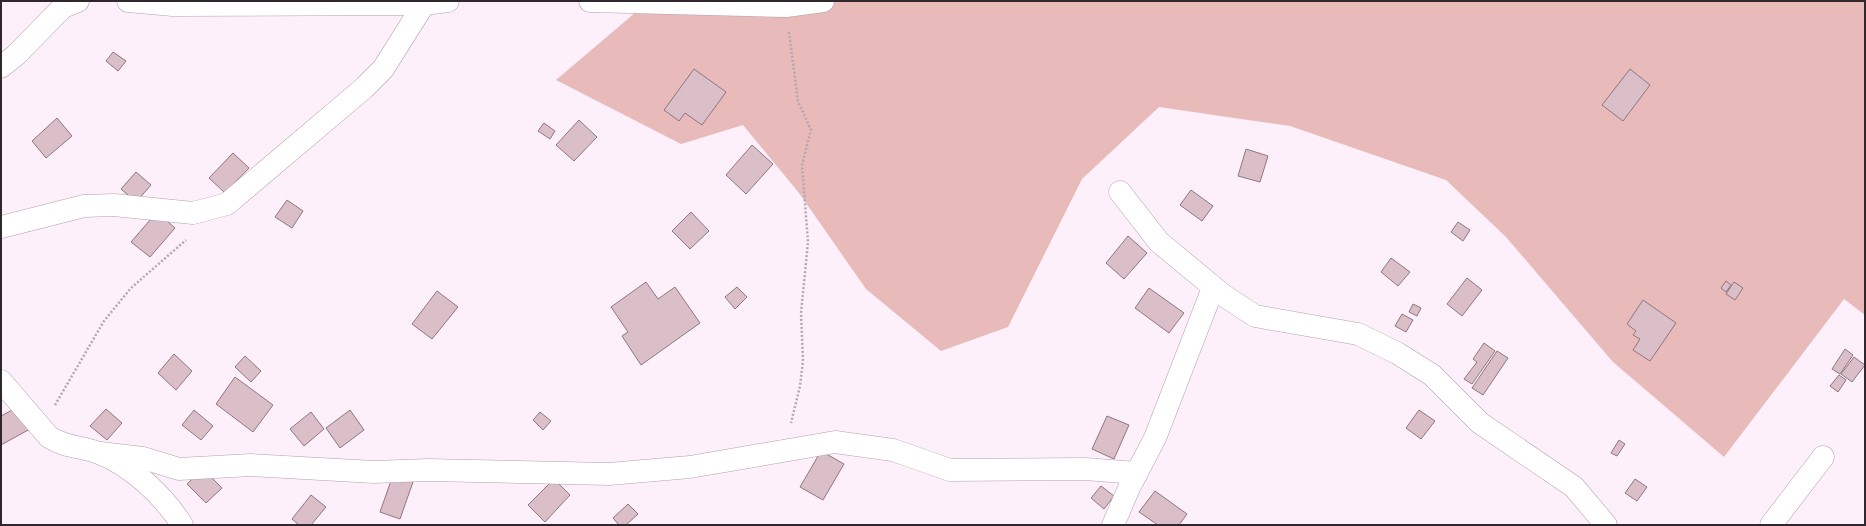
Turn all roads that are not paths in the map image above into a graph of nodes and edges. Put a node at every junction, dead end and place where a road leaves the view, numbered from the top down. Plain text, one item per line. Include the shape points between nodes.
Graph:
1 (78, 1) edge
2 (128, 1) edge
3 (448, 1) edge
4 (590, 1) edge
5 (823, 1) edge
6 (424, 4) junction
7 (1, 67) edge
8 (1120, 192) dead end
9 (1, 227) edge
10 (1214, 288) junction
11 (1, 381) edge
12 (100, 453) junction
13 (1823, 457) dead end
14 (1137, 473) junction
15 (182, 525) edge
16 (1113, 525) edge
17 (1606, 525) edge
18 (1771, 525) edge

1 - 7 street via 63,8
2 - 6 street via 173,5
3 - 6 street
4 - 5 street via 786,6
6 - 9 street via 378,73 228,204 193,213 114,205 84,206
8 - 10 street via 1159,242
10 - 14 street via 1155,438
10 - 17 street via 1255,316 1358,334 1397,353 1432,375 1480,423 1574,487
11 - 12 street via 42,428 59,443
12 - 14 street via 143,458 179,469 251,465 374,472 428,470 609,474 690,467 835,442 893,450 950,470 1085,469
12 - 15 street via 121,463 139,477 174,512
13 - 18 street
14 - 16 street

